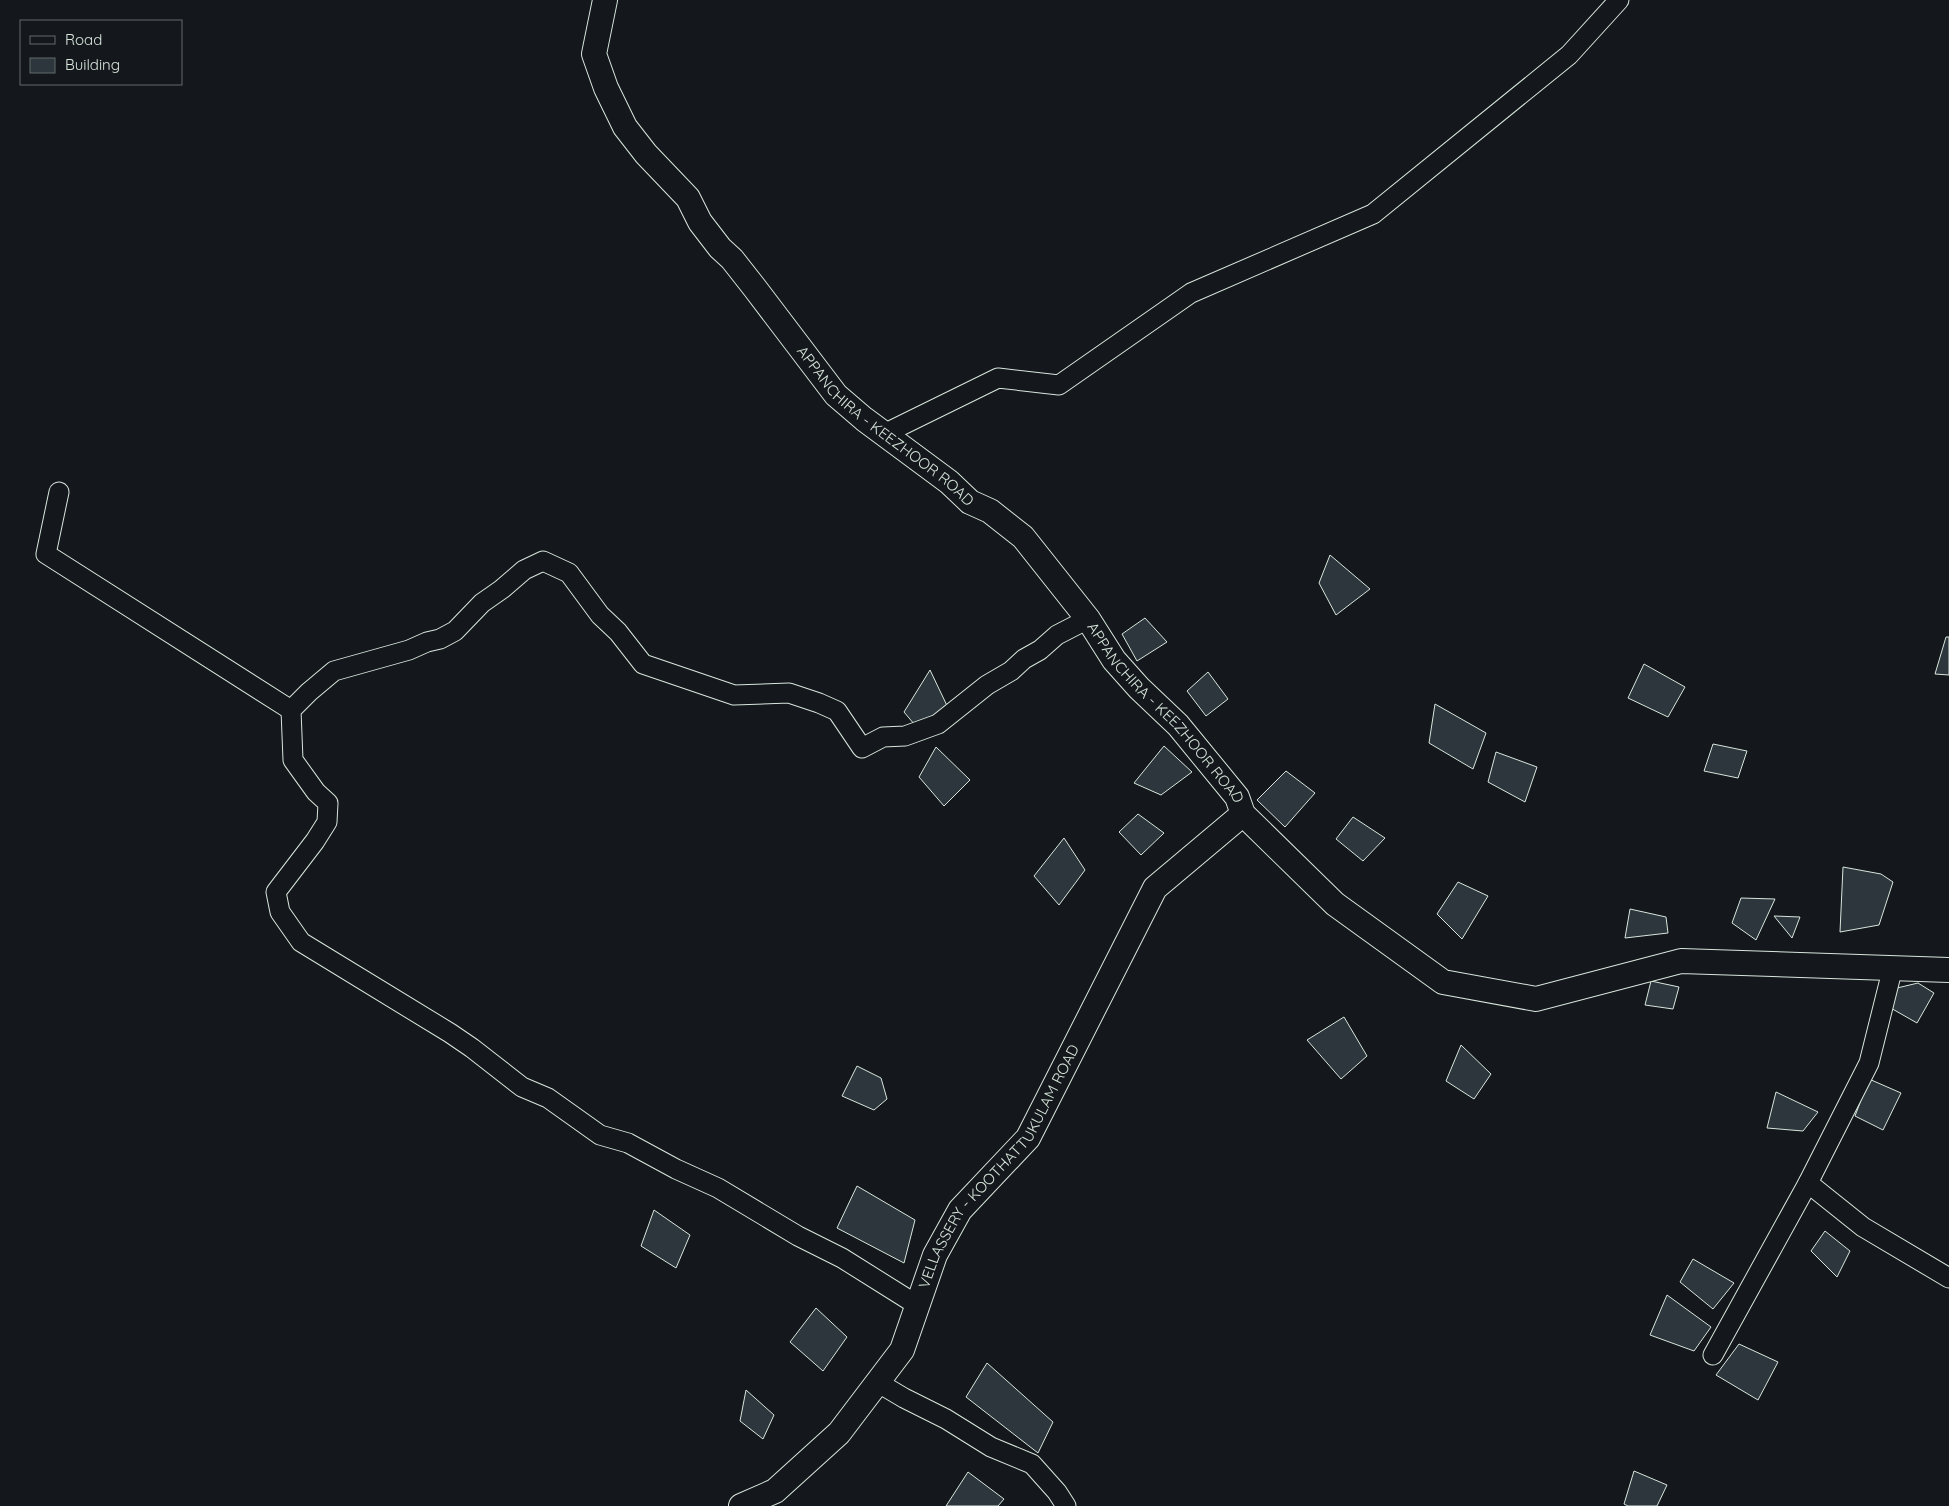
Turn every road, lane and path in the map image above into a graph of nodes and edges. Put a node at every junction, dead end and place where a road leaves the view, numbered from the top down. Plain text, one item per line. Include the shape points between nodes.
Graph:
1 (606, 0) edge
2 (1619, 0) edge
3 (884, 434) junction
4 (59, 492) dead end
5 (1088, 619) junction
6 (290, 710) junction
7 (1243, 814) junction
8 (1894, 968) junction
9 (1949, 970) edge
10 (1808, 1183) junction
11 (1949, 1278) edge
12 (918, 1304) junction
13 (1713, 1355) dead end
14 (878, 1382) junction
15 (741, 1506) edge
16 (1066, 1506) edge

1 - 3 main road, APPANCHIRA - KEEZHOOR ROAD via 594,54 625,127 688,198 700,222 836,395
2 - 3 street via 1569,55 1373,214 1191,293 1059,386 998,378
3 - 5 main road, APPANCHIRA - KEEZHOOR ROAD via 950,482 970,502 990,511 1023,537
4 - 6 street via 46,554
5 - 6 street via 1057,635 938,724 905,736 883,737 862,748 837,711 819,703 789,693 734,695 643,664 569,573 543,561 524,570 482,603 455,631 440,640 334,671
5 - 7 main road, APPANCHIRA - KEEZHOOR ROAD via 1114,660 1178,726 1237,796
6 - 12 street via 293,760 328,803 327,822 276,892 280,912 301,942 450,1033 522,1086 548,1098 600,1135 628,1143 718,1188
7 - 8 main road via 1335,904 1443,982 1536,999 1681,961
7 - 12 main road, VELLASSERY - KOOTHATTUKULAM ROAD via 1155,888 1028,1138 960,1210 935,1255
8 - 9 main road
8 - 10 street via 1869,1063
10 - 11 street via 1863,1227
10 - 13 street
12 - 14 main road, VELLASSERY - KOOTHATTUKULAM ROAD via 902,1350
14 - 15 main road, VELLASSERY - KOOTHATTUKULAM ROAD via 839,1433 782,1485
14 - 16 street via 991,1447 1032,1464

